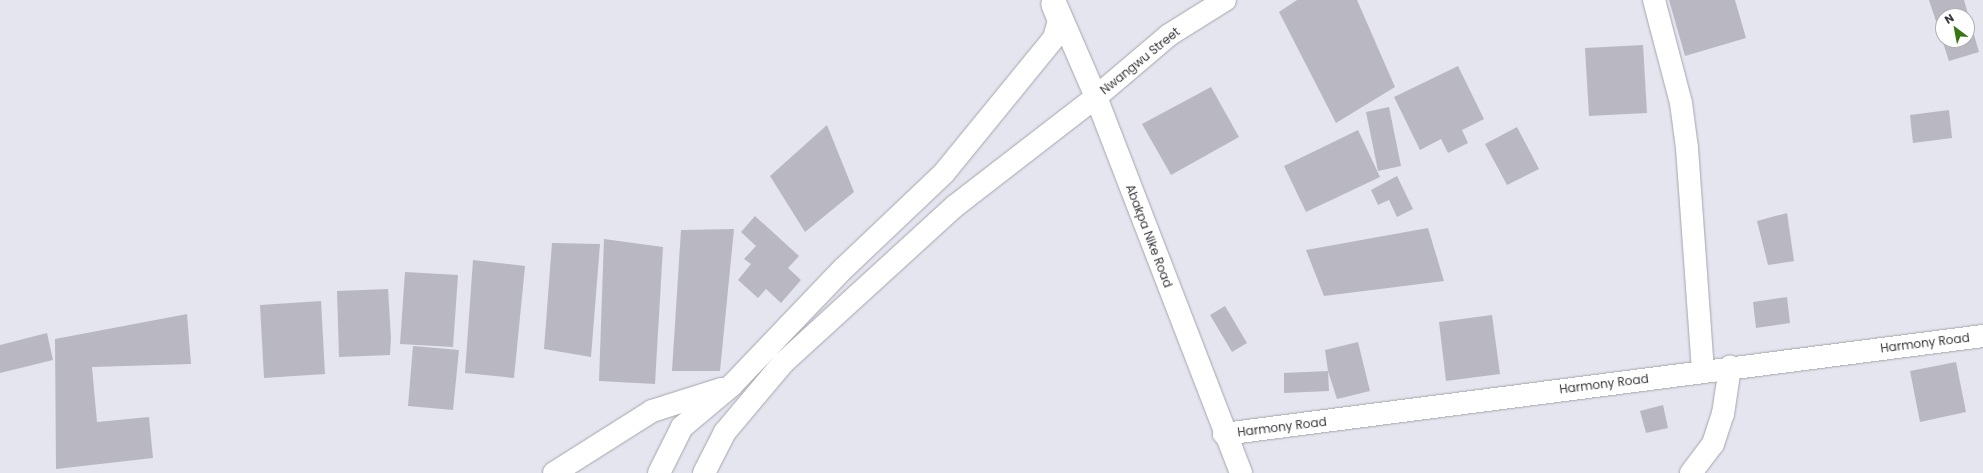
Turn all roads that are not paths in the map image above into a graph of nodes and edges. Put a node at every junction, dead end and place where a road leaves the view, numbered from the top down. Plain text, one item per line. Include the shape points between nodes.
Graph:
1 (1050, 0) edge
2 (1054, 0) edge
3 (1225, 0) edge
4 (1654, 0) edge
5 (1096, 97) junction
6 (1983, 336) edge
7 (1730, 367) junction
8 (1703, 371) junction
9 (732, 385) junction
10 (1224, 434) junction
11 (554, 473) edge
12 (659, 473) edge
13 (704, 473) edge
14 (1241, 473) edge
15 (1691, 473) edge

1 - 9 street via 1058,21 1054,38 944,173 843,269
2 - 5 street, Abakpa Nike Road
3 - 5 street, Nwangwu Street via 1169,35
4 - 8 street via 1681,103 1687,148
5 - 10 street, Abakpa Nike Road
5 - 13 street, Nwangwu Street via 955,206 783,364 725,432
6 - 7 street, Harmony Road
7 - 8 street, Harmony Road
7 - 15 street via 1723,414 1713,444
8 - 10 street, Harmony Road
9 - 11 street via 652,411
9 - 12 street via 682,427
10 - 14 street, Abakpa Nike Road

